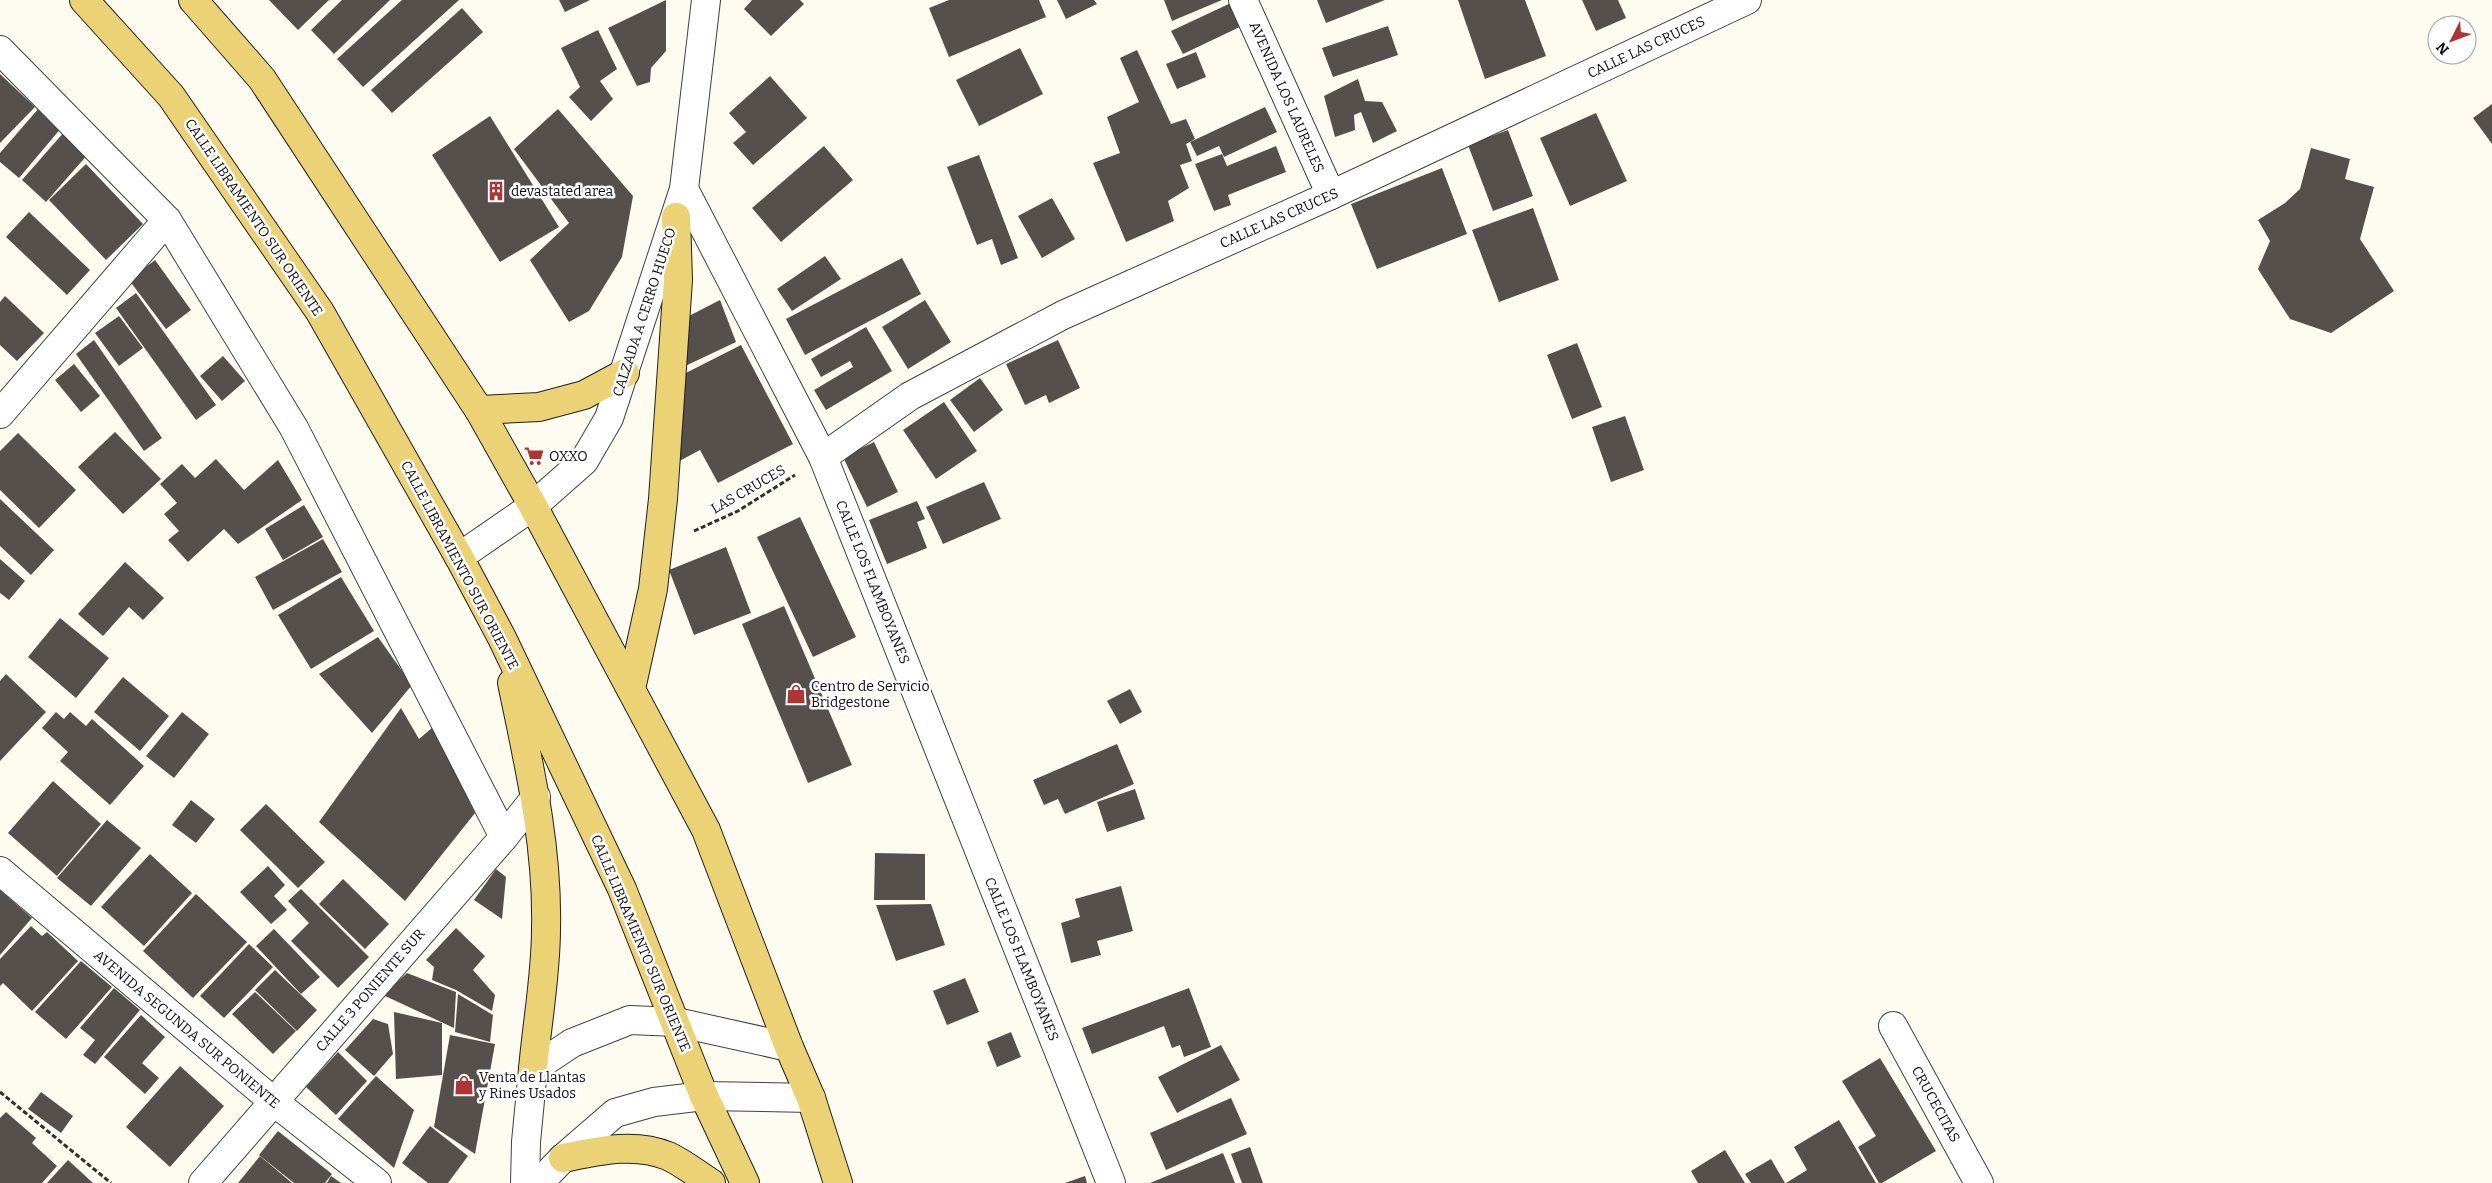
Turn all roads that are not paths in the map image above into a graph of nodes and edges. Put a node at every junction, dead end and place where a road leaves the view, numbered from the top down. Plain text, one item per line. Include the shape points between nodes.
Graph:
1 (84, 0) edge
2 (193, 0) edge
3 (706, 0) edge
4 (1243, 0) edge
5 (1747, 0) edge
6 (0, 50) edge
7 (684, 189) junction
8 (1332, 195) junction
9 (676, 217) junction
10 (167, 220) junction
11 (625, 373) junction
12 (479, 410) junction
13 (0, 414) edge
14 (823, 457) junction
15 (533, 506) junction
16 (459, 557) junction
17 (502, 638) junction
18 (631, 690) junction
19 (536, 796) junction
20 (504, 836) junction
21 (0, 871) edge
22 (676, 1022) junction
23 (1893, 1026) dead end
24 (789, 1047) junction
25 (533, 1069) junction
26 (704, 1096) junction
27 (811, 1098) junction
28 (273, 1101) junction
29 (563, 1158) junction
30 (203, 1183) edge
31 (376, 1183) edge
32 (526, 1183) edge
33 (539, 1183) edge
34 (711, 1183) edge
35 (745, 1183) edge
36 (838, 1183) edge
37 (1111, 1183) edge
38 (1979, 1183) edge

1 - 16 main road, CALLE LIBRAMIENTO SUR ORIENTE via 171,96 320,312
2 - 12 main road via 262,79
3 - 7 street, CALZADA A CERRO HUECO
4 - 8 street, AVENIDA LOS LAURELES
5 - 8 street, CALLE LAS CRUCES
6 - 10 street
7 - 9 street, CALZADA A CERRO HUECO
7 - 14 street, CALLE LOS FLAMBOYANES
8 - 14 street, CALLE LAS CRUCES via 1063,315 910,396
9 - 11 street, CALZADA A CERRO HUECO
9 - 18 main road via 678,280 663,499 653,589
10 - 13 street
10 - 20 street via 294,428
11 - 12 main road via 584,395 539,407
11 - 15 street, CALZADA A CERRO HUECO via 609,418 584,461
12 - 15 main road
14 - 37 street, CALLE LOS FLAMBOYANES
15 - 16 street, CALZADA A CERRO HUECO
15 - 18 main road
16 - 17 main road, CALLE LIBRAMIENTO SUR ORIENTE
17 - 19 main road
17 - 22 main road, CALLE LIBRAMIENTO SUR ORIENTE via 622,889
18 - 24 main road via 706,830
19 - 20 street, CALLE 3 PONIENTE SUR
19 - 25 main road via 546,929
20 - 28 street, CALLE 3 PONIENTE SUR
21 - 28 street, AVENIDA SEGUNDA SUR PONIENTE
22 - 24 street
22 - 25 street via 630,1020 572,1043
22 - 26 main road, CALLE LIBRAMIENTO SUR ORIENTE
23 - 38 street, CRUCECITAS
24 - 27 main road
25 - 32 street via 526,1142
26 - 27 street
26 - 29 street via 654,1102 615,1113
26 - 35 main road, CALLE LIBRAMIENTO SUR ORIENTE
27 - 36 main road
28 - 30 street, CALLE 3 PONIENTE SUR
28 - 31 street, AVENIDA SEGUNDA SUR PONIENTE
29 - 33 street
29 - 34 main road via 639,1148 669,1157

